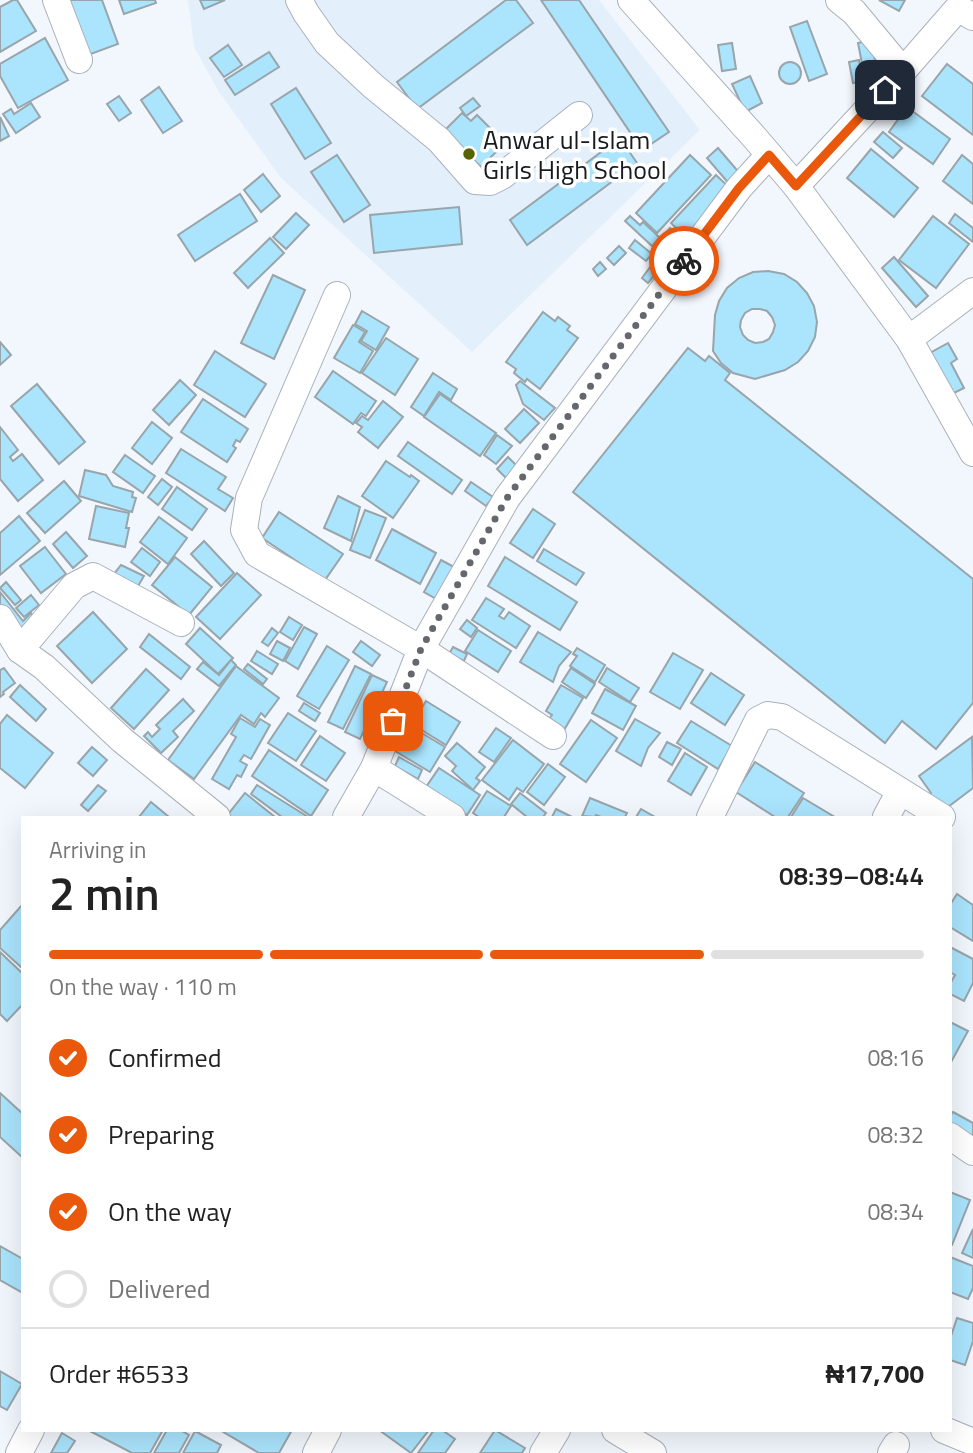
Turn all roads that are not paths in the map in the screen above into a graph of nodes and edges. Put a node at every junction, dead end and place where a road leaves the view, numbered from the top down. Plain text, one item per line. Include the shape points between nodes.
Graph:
1 (56, 0) edge
2 (299, 0) edge
3 (631, 0) edge
4 (839, 0) edge
5 (965, 8) edge
6 (79, 60) dead end
7 (903, 71) junction
8 (579, 115) dead end
9 (769, 155) junction
10 (796, 186) junction
11 (973, 291) edge
12 (337, 295) dead end
13 (909, 338) junction
14 (973, 453) edge
15 (0, 618) edge
16 (181, 623) dead end
17 (421, 649) junction
18 (20, 650) junction
19 (553, 736) dead end
20 (374, 768) junction
21 (900, 790) junction
22 (216, 816) edge
23 (347, 816) edge
24 (450, 816) edge
25 (710, 816) edge
26 (887, 816) edge
27 (940, 816) edge
28 (952, 1137) edge
29 (973, 1152) edge
30 (30, 1432) edge
31 (327, 1432) edge
32 (556, 1432) edge
33 (618, 1432) edge
34 (949, 1432) edge
35 (973, 1442) edge
36 (19, 1453) edge
37 (316, 1453) edge
38 (543, 1453) edge
39 (653, 1453) edge

1 - 6 street
2 - 8 street via 327,43 439,140 475,181 490,182 502,176
3 - 9 street
4 - 7 street
5 - 7 street
7 - 10 street
9 - 10 street
9 - 17 street via 507,498
10 - 13 street
11 - 13 street
12 - 17 street via 249,498 244,530 257,554
13 - 14 street
15 - 18 street
16 - 18 street via 93,576 74,586
17 - 19 street
17 - 20 street
18 - 22 street
20 - 23 street
20 - 24 street
21 - 25 street via 782,717 768,715 758,720
21 - 26 street
21 - 27 street
28 - 29 street
30 - 36 street
31 - 37 street
32 - 38 street
33 - 39 street
34 - 35 street

